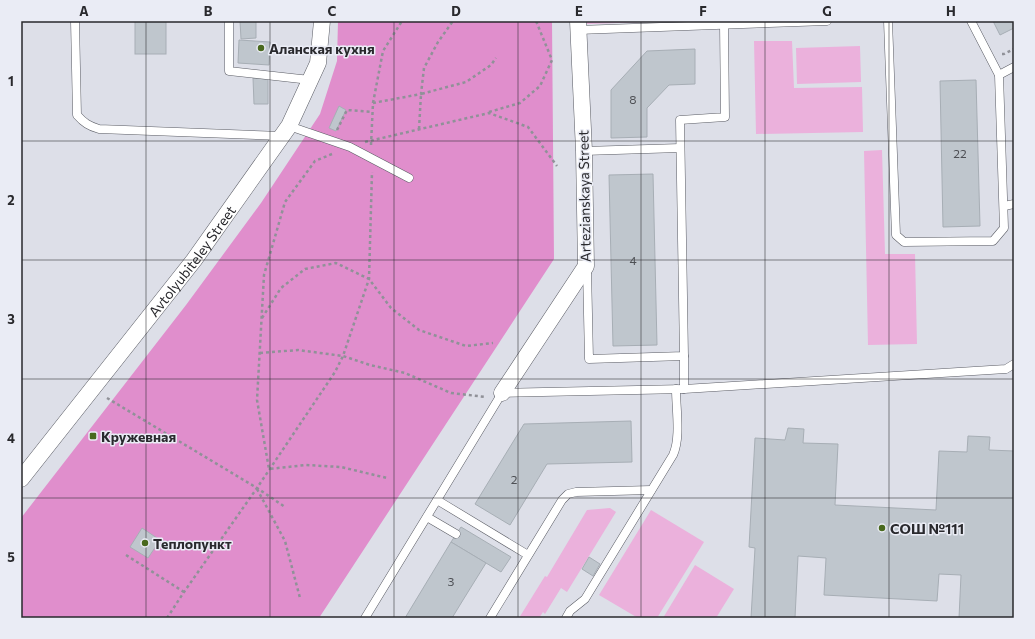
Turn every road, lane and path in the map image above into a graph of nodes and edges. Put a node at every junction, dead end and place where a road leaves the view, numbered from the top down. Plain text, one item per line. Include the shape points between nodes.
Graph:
1 (75, 21) edge
2 (229, 21) edge
3 (322, 21) edge
4 (402, 21) edge
5 (453, 21) edge
6 (536, 21) edge
7 (827, 21) edge
8 (888, 21) edge
9 (971, 21) edge
10 (724, 24) junction
11 (578, 26) edge
12 (496, 58) dead end
13 (1014, 67) edge
14 (998, 75) junction
15 (310, 80) junction
16 (421, 94) junction
17 (373, 103) junction
18 (372, 112) junction
19 (489, 113) junction
20 (418, 129) junction
21 (285, 131) junction
22 (371, 139) junction
23 (331, 141) junction
24 (350, 147) junction
25 (680, 148) junction
26 (584, 151) junction
27 (372, 159) junction
28 (556, 166) dead end
29 (409, 178) dead end
30 (1014, 204) edge
31 (1004, 206) junction
32 (586, 266) junction
33 (369, 279) junction
34 (262, 319) junction
35 (493, 343) dead end
36 (260, 353) junction
37 (343, 356) junction
38 (684, 356) junction
39 (1014, 364) edge
40 (680, 389) junction
41 (501, 396) junction
42 (108, 398) dead end
43 (269, 469) junction
44 (387, 478) dead end
45 (21, 479) edge
46 (257, 488) junction
47 (651, 490) junction
48 (437, 500) junction
49 (285, 507) dead end
50 (427, 517) junction
51 (456, 534) dead end
52 (126, 554) dead end
53 (528, 555) junction
54 (184, 592) junction
55 (300, 598) dead end
56 (167, 618) edge
57 (365, 618) edge
58 (490, 618) edge
59 (566, 618) edge

1 - 21 lane via 77,115 90,127
2 - 15 lane via 229,71
3 - 15 street, Avtolyubiteley Street via 318,63
4 - 17 path via 383,51
5 - 16 path via 424,68
6 - 19 path via 552,60 540,86 520,103
7 - 10 lane
8 - 31 lane via 896,235 904,242 993,241 1004,228
9 - 14 lane
10 - 11 lane
10 - 25 lane via 725,117 680,120
11 - 26 street, Artezianskaya Street
12 - 16 path via 491,65 466,82
13 - 14 lane
14 - 31 lane
15 - 21 street, Avtolyubiteley Street
16 - 17 path
16 - 20 path
17 - 18 path
18 - 22 path
18 - 23 path via 347,110
19 - 20 path
19 - 28 path via 528,127
20 - 22 path
21 - 23 lane
21 - 45 street, Avtolyubiteley Street via 194,260
22 - 24 path
22 - 27 path
23 - 24 lane
24 - 27 lane
24 - 34 path via 315,161 285,202 264,274
25 - 26 lane
25 - 38 lane
26 - 32 street, Artezianskaya Street
27 - 29 lane
27 - 33 path
30 - 31 lane
32 - 38 lane via 589,360
32 - 41 street, Artezianskaya Street
33 - 34 path via 336,264 305,269 281,288
33 - 35 path via 391,308 419,330 466,346
33 - 37 path
34 - 36 path
36 - 37 path via 298,350
36 - 43 path via 257,400
37 - 41 path via 405,373 451,393
37 - 43 path via 335,372
38 - 40 lane
39 - 40 lane via 1006,369
40 - 41 lane
40 - 47 lane via 676,448
41 - 48 lane
42 - 46 path
43 - 44 path via 306,465 341,466
43 - 46 path
46 - 49 path
46 - 54 path
46 - 55 path via 285,541
47 - 53 lane via 568,494
47 - 59 lane via 585,599 570,611
48 - 50 lane
48 - 53 lane
50 - 51 lane
50 - 57 lane
52 - 54 path
53 - 58 lane
54 - 56 path

